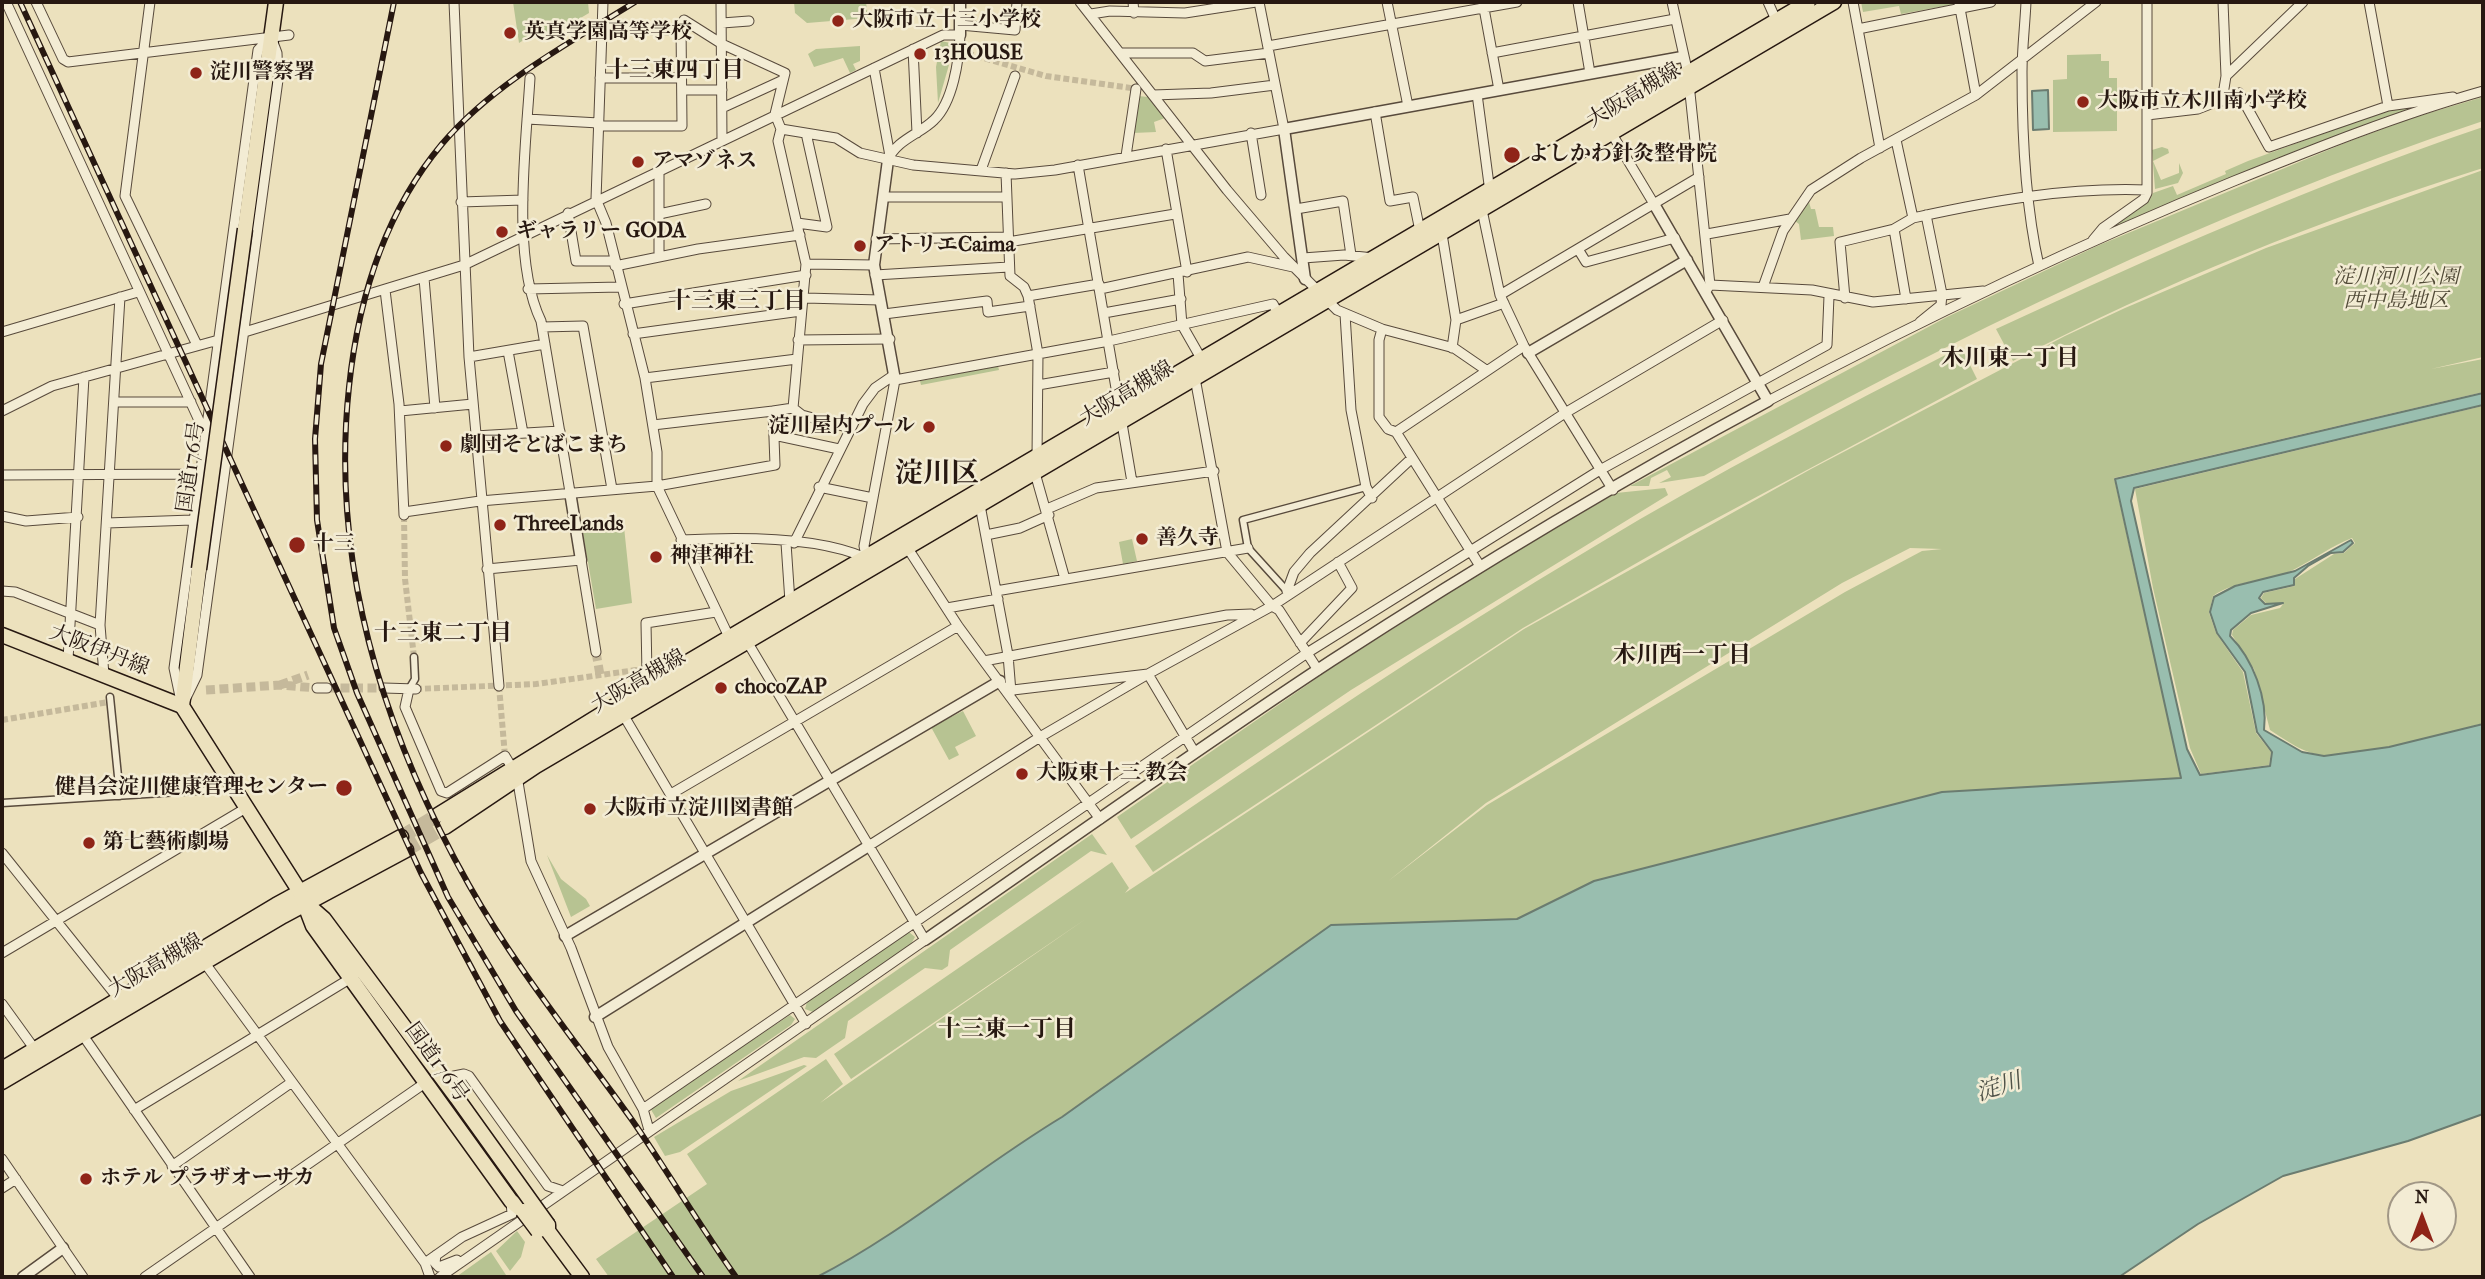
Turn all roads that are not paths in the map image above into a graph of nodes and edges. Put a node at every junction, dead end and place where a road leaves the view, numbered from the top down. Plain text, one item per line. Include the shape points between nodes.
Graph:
1 (6, 2) edge
2 (36, 2) edge
3 (150, 2) edge
4 (276, 2) edge
5 (454, 2) edge
6 (603, 2) edge
7 (721, 2) edge
8 (960, 2) edge
9 (1017, 2) edge
10 (1080, 2) edge
11 (1133, 2) edge
12 (1185, 2) edge
13 (1258, 2) edge
14 (1387, 2) edge
15 (1517, 2) edge
16 (1578, 2) edge
17 (1672, 2) edge
18 (1768, 2) edge
19 (1808, 2) edge
20 (1834, 2) edge
21 (1853, 2) edge
22 (1991, 2) edge
23 (2026, 2) edge
24 (2096, 2) edge
25 (2147, 2) edge
26 (2223, 2) edge
27 (2303, 2) edge
28 (2369, 2) edge
29 (1483, 5) edge
30 (1959, 5) edge
31 (1135, 13) junction
32 (1185, 13) junction
33 (1091, 14) junction
34 (1675, 19) junction
35 (1776, 20) junction
36 (749, 21) dead end
37 (722, 23) junction
38 (1392, 23) junction
39 (602, 29) junction
40 (1858, 29) junction
41 (681, 30) junction
42 (960, 30) junction
43 (289, 35) dead end
44 (271, 37) junction
45 (1585, 37) junction
46 (722, 44) junction
47 (1268, 49) junction
48 (913, 50) junction
49 (143, 52) junction
50 (1120, 53) junction
51 (1492, 53) junction
52 (1682, 57) junction
53 (2022, 61) junction
54 (874, 68) junction
55 (1590, 73) junction
56 (1015, 76) dead end
57 (2225, 76) junction
58 (530, 78) dead end
59 (600, 78) junction
60 (681, 78) junction
61 (783, 80) junction
62 (1689, 81) junction
63 (1275, 85) junction
64 (682, 90) junction
65 (722, 90) junction
66 (1499, 90) junction
67 (1144, 91) junction
68 (2483, 91) edge
69 (1477, 94) junction
70 (1976, 95) junction
71 (2462, 97) junction
72 (2222, 101) junction
73 (1408, 106) junction
74 (2388, 106) junction
75 (722, 108) junction
76 (1375, 112) junction
77 (775, 114) junction
78 (2147, 115) junction
79 (527, 119) junction
80 (598, 125) junction
81 (781, 129) junction
82 (1284, 129) junction
83 (806, 133) junction
84 (917, 133) junction
85 (1251, 133) junction
86 (1612, 134) junction
87 (1896, 140) junction
88 (722, 141) junction
89 (1193, 144) junction
90 (1881, 148) junction
91 (1166, 149) junction
92 (1126, 156) junction
93 (889, 158) junction
94 (1079, 165) junction
95 (981, 170) junction
96 (659, 172) junction
97 (1006, 173) junction
98 (1699, 177) junction
99 (1491, 188) junction
100 (2147, 190) junction
101 (1261, 195) dead end
102 (2028, 196) junction
103 (886, 197) junction
104 (1005, 197) junction
105 (596, 199) junction
106 (523, 200) junction
107 (461, 202) junction
108 (706, 204) dead end
109 (1654, 204) junction
110 (1296, 209) junction
111 (1482, 210) junction
112 (568, 213) junction
113 (659, 214) junction
114 (1175, 214) junction
115 (1926, 215) junction
116 (1913, 218) junction
117 (1790, 219) junction
118 (797, 223) junction
119 (1089, 228) junction
120 (1894, 229) junction
121 (1420, 231) junction
122 (1442, 234) junction
123 (1707, 234) junction
124 (525, 235) junction
125 (800, 235) junction
126 (1675, 238) junction
127 (876, 239) junction
128 (1008, 239) junction
129 (2092, 241) junction
130 (1578, 249) junction
131 (1351, 255) junction
132 (659, 257) junction
133 (1303, 258) junction
134 (1376, 259) junction
135 (1687, 260) junction
136 (614, 264) junction
137 (806, 264) junction
138 (464, 265) junction
139 (2039, 266) junction
140 (1009, 267) junction
141 (1294, 268) junction
142 (875, 270) junction
143 (1183, 273) junction
144 (806, 275) junction
145 (424, 278) junction
146 (1305, 279) junction
147 (620, 286) junction
148 (1099, 286) junction
149 (1763, 286) junction
150 (1708, 288) junction
151 (528, 289) junction
152 (385, 290) junction
153 (1988, 290) junction
154 (138, 292) junction
155 (1942, 294) junction
156 (1028, 296) junction
157 (1829, 296) junction
158 (120, 297) junction
159 (1324, 297) junction
160 (804, 298) junction
161 (1845, 298) junction
162 (1181, 299) junction
163 (1502, 299) junction
164 (1906, 299) junction
165 (880, 300) junction
166 (625, 304) junction
167 (1030, 306) junction
168 (801, 311) junction
169 (1104, 313) junction
170 (884, 314) junction
171 (1345, 314) junction
172 (1279, 315) junction
173 (1456, 320) junction
174 (1723, 320) junction
175 (1182, 325) junction
176 (1916, 326) junction
177 (542, 327) junction
178 (1382, 329) junction
179 (2, 332) edge
180 (243, 333) junction
181 (633, 334) junction
182 (890, 339) junction
183 (217, 340) junction
184 (798, 340) junction
185 (1109, 341) junction
186 (545, 344) junction
187 (197, 345) junction
188 (1452, 348) junction
189 (1526, 350) junction
190 (509, 351) junction
191 (168, 353) junction
192 (1038, 354) junction
193 (469, 357) junction
194 (797, 359) junction
195 (1202, 360) junction
196 (116, 369) junction
197 (1486, 370) junction
198 (1114, 372) junction
199 (84, 377) junction
200 (895, 377) junction
201 (1195, 378) junction
202 (645, 379) junction
203 (1758, 382) junction
204 (1038, 385) junction
205 (1768, 401) junction
206 (114, 402) junction
207 (191, 402) junction
208 (473, 404) junction
209 (435, 408) junction
210 (793, 408) junction
211 (2, 411) edge
212 (400, 411) junction
213 (773, 411) junction
214 (1565, 413) junction
215 (1122, 415) junction
216 (653, 425) junction
217 (850, 428) junction
218 (204, 431) junction
219 (560, 431) junction
220 (1395, 432) junction
221 (523, 433) junction
222 (774, 435) junction
223 (475, 436) junction
224 (839, 449) junction
225 (1412, 458) junction
226 (1036, 466) junction
227 (1600, 470) junction
228 (1214, 471) junction
229 (79, 474) junction
230 (199, 474) junction
231 (2, 475) edge
232 (110, 475) junction
233 (1132, 482) junction
234 (657, 486) junction
235 (1366, 487) junction
236 (820, 488) junction
237 (612, 489) junction
238 (1612, 490) junction
239 (570, 492) junction
240 (873, 498) junction
241 (1372, 498) junction
242 (1437, 499) junction
243 (480, 501) junction
244 (980, 505) junction
245 (1048, 512) junction
246 (2, 516) edge
247 (78, 517) junction
248 (192, 520) junction
249 (107, 523) junction
250 (986, 535) junction
251 (681, 540) junction
252 (904, 542) junction
253 (790, 543) junction
254 (1248, 548) junction
255 (1469, 549) junction
256 (1227, 552) junction
257 (581, 560) junction
258 (1338, 562) junction
259 (869, 563) junction
260 (1480, 566) junction
261 (487, 569) junction
262 (1065, 579) junction
263 (2, 591) edge
264 (1288, 593) junction
265 (997, 595) junction
266 (790, 602) junction
267 (1272, 606) junction
268 (947, 608) junction
269 (716, 612) junction
270 (72, 613) junction
271 (1256, 614) junction
272 (100, 625) junction
273 (958, 626) junction
274 (2, 635) edge
275 (727, 639) junction
276 (748, 643) junction
277 (1300, 643) junction
278 (596, 652) tunnel mouth
279 (1307, 653) junction
280 (1008, 655) junction
281 (414, 657) tunnel mouth
282 (68, 660) junction
283 (984, 660) junction
284 (1318, 670) junction
285 (1147, 674) junction
286 (104, 675) junction
287 (650, 679) junction
288 (1000, 681) junction
289 (499, 686) tunnel mouth
290 (384, 688) tunnel mouth
291 (413, 689) junction
292 (1011, 692) junction
293 (110, 697) dead end
294 (181, 706) junction
295 (624, 716) junction
296 (793, 723) junction
297 (1184, 736) junction
298 (1041, 737) junction
299 (1195, 753) junction
300 (516, 773) junction
301 (828, 782) junction
302 (211, 790) dead end
303 (671, 794) junction
304 (120, 796) junction
305 (2, 803) edge
306 (1087, 803) junction
307 (246, 808) junction
308 (1100, 820) junction
309 (442, 821) tunnel mouth
310 (404, 844) tunnel mouth
311 (867, 847) junction
312 (2, 853) edge
313 (705, 853) junction
314 (304, 898) junction
315 (55, 922) junction
316 (747, 923) junction
317 (913, 923) junction
318 (565, 936) junction
319 (925, 940) junction
320 (2, 953) edge
321 (204, 962) junction
322 (351, 978) junction
323 (118, 998) junction
324 (2, 1004) edge
325 (795, 1005) junction
326 (595, 1017) junction
327 (806, 1024) junction
328 (82, 1034) junction
329 (259, 1037) junction
330 (38, 1054) junction
331 (2, 1069) edge
332 (2, 1082) edge
333 (292, 1082) junction
334 (425, 1083) junction
335 (454, 1094) junction
336 (643, 1109) junction
337 (134, 1110) junction
338 (649, 1130) junction
339 (338, 1144) junction
340 (2, 1159) edge
341 (172, 1166) junction
342 (16, 1180) junction
343 (2, 1188) edge
344 (563, 1191) junction
345 (511, 1201) junction
346 (215, 1229) junction
347 (548, 1232) junction
348 (488, 1245) junction
349 (63, 1248) junction
350 (436, 1255) junction
351 (425, 1263) junction
352 (23, 1277) edge
353 (83, 1277) edge
354 (145, 1277) edge
355 (250, 1277) edge
356 (430, 1277) edge
357 (440, 1277) edge
358 (582, 1277) edge

1 - 154 street
2 - 49 street via 68,62
3 - 49 street
4 - 44 main road, 国道176号
5 - 107 street
6 - 39 street
7 - 37 street
8 - 42 street
9 - 42 street via 1015,30
10 - 33 street
11 - 31 street
12 - 32 street
13 - 32 street
13 - 47 street
14 - 38 street
15 - 29 street
16 - 45 street
17 - 34 street
18 - 35 street
19 - 35 main road, 大阪高槻線
20 - 62 main road, 大阪高槻線
21 - 40 street
22 - 30 street
23 - 53 street
24 - 53 street
25 - 78 street
26 - 57 street
27 - 57 street
28 - 74 street
29 - 38 street
29 - 51 street
30 - 40 street
30 - 70 street
31 - 32 street
31 - 33 street
33 - 50 street
34 - 45 street
34 - 52 street
35 - 62 main road, 大阪高槻線
36 - 37 street
37 - 46 street
38 - 47 street
38 - 73 street
39 - 41 street
39 - 59 street
40 - 90 street
41 - 46 street via 684,20
41 - 60 street
42 - 48 street
42 - 84 street via 944,106
43 - 44 street
44 - 49 street
44 - 180 street via 278,80
44 - 183 street via 258,50
44 - 294 main road, 国道176号, bridge
45 - 51 street
45 - 55 street
46 - 61 street via 785,73
46 - 65 street
47 - 50 street via 1205,61 1193,53
47 - 63 street
48 - 54 street
48 - 84 street
49 - 187 street via 125,196
50 - 67 street
51 - 66 street
52 - 55 street
52 - 62 street
53 - 70 street
53 - 102 street
54 - 77 street
54 - 93 street
55 - 66 street
56 - 95 street
57 - 72 street
58 - 79 street
59 - 60 street
59 - 80 street
60 - 64 street
61 - 75 street
61 - 77 street
62 - 86 main road, 大阪高槻線
62 - 98 street
62 - 99 main road, 大阪高槻線
63 - 67 street via 1211,93
63 - 82 street
64 - 65 street
64 - 80 street via 682,126
65 - 75 street
66 - 69 street
67 - 89 street
67 - 92 street
68 - 71 street
69 - 73 street
69 - 99 street
70 - 87 street
71 - 74 street
71 - 129 street via 2304,153
72 - 74 street via 2239,93 2269,147
72 - 78 street via 2185,112
73 - 76 street
75 - 88 street
76 - 82 street
76 - 121 street via 1390,201 1413,197
77 - 81 street
77 - 88 street
78 - 100 street
79 - 80 street
79 - 106 street
80 - 105 street
81 - 83 street
81 - 118 street via 778,141
82 - 85 street
82 - 110 street
83 - 93 street via 836,138 860,153
83 - 118 street via 827,227
84 - 93 street
85 - 89 street
85 - 101 street
86 - 109 street
86 - 111 main road, 大阪高槻線
87 - 90 street
87 - 116 street
88 - 96 street
89 - 91 street
89 - 141 street
90 - 117 street via 1811,190
91 - 92 street
91 - 114 street
92 - 94 street
93 - 95 street via 913,165
93 - 103 street
94 - 97 street
94 - 119 street
95 - 97 street
96 - 105 street
96 - 113 street
97 - 104 street
98 - 109 street
98 - 123 street
99 - 111 street
99 - 121 main road, 大阪高槻線
100 - 102 street via 2075,190
100 - 129 street via 2144,199 2102,228
102 - 115 street
102 - 139 street
103 - 104 street
103 - 127 street
104 - 128 street
105 - 112 street
105 - 136 street
106 - 107 street
106 - 124 street
107 - 138 street
108 - 113 street
109 - 126 street
109 - 130 street
110 - 131 street via 1342,201
110 - 133 street
111 - 122 main road, 大阪高槻線
111 - 163 street
112 - 124 street
112 - 136 street via 576,261
113 - 132 street
114 - 119 street
114 - 143 street
115 - 116 street
115 - 155 street
116 - 120 street
117 - 123 street
117 - 149 street
118 - 125 street
119 - 128 street
119 - 148 street
120 - 161 street via 1840,242
120 - 164 street
121 - 134 main road, 大阪高槻線
122 - 159 main road, 大阪高槻線
122 - 173 street
123 - 150 street
124 - 138 street
124 - 151 street
125 - 132 street
125 - 137 street
126 - 130 street via 1586,262
126 - 135 street
127 - 128 street
127 - 142 street
128 - 140 street
129 - 139 street
130 - 163 street
131 - 133 street
131 - 134 street
132 - 136 street
133 - 146 street
134 - 159 main road, 大阪高槻線
135 - 150 street
135 - 189 street
136 - 147 street
137 - 142 street
137 - 144 street
138 - 145 street
138 - 193 street
139 - 153 street
140 - 142 street
140 - 156 street via 1010,275
141 - 143 street via 1248,257
141 - 146 street
142 - 165 street
143 - 148 street
143 - 162 street
144 - 160 street
144 - 166 street
145 - 152 street
145 - 209 street
146 - 159 street
147 - 151 street
147 - 166 street
148 - 156 street
148 - 169 street
149 - 150 street
149 - 157 street
150 - 174 street
151 - 177 street
152 - 180 street
152 - 212 street
153 - 155 street
153 - 176 street
154 - 158 street
154 - 191 street
155 - 164 street
155 - 176 street via 1941,305
156 - 167 street
157 - 161 street
157 - 203 street via 1828,345
158 - 179 street
158 - 196 street
159 - 171 street
159 - 172 main road, 大阪高槻線
159 - 201 main road, 大阪高槻線
160 - 165 street
160 - 168 street
161 - 164 street via 1873,302
162 - 169 street
162 - 175 street
163 - 173 street
163 - 189 street
165 - 170 street
166 - 181 street
167 - 170 street via 988,312 987,302
167 - 192 street
168 - 181 street
168 - 184 street
169 - 185 street
170 - 182 street
171 - 178 street
171 - 235 street via 1351,410
172 - 175 street via 1273,304
172 - 195 main road, 大阪高槻線
173 - 188 street
174 - 203 street
174 - 214 street
175 - 185 street
175 - 195 street
176 - 205 street
177 - 186 street
177 - 237 street via 583,326
178 - 188 street
178 - 220 street via 1379,417
180 - 183 street
180 - 294 street via 197,675
181 - 202 street
182 - 184 street
182 - 200 street
183 - 187 street
183 - 218 street
184 - 194 street
185 - 192 street
185 - 198 street
186 - 190 street
186 - 219 street
187 - 191 street
188 - 197 street
189 - 197 street
189 - 214 street
190 - 193 street
190 - 221 street
191 - 196 street
191 - 207 street
192 - 200 street
192 - 204 street
193 - 208 street
194 - 202 street
194 - 210 street
195 - 215 main road, 大阪高槻線
196 - 199 street
196 - 206 street
197 - 220 street
198 - 204 street
198 - 215 street
199 - 211 street via 52,386
199 - 229 street
200 - 217 street via 871,393
200 - 240 street
201 - 215 main road, 大阪高槻線
201 - 228 street
202 - 216 street
203 - 205 street
203 - 227 street
204 - 226 street
205 - 238 street
206 - 207 street
206 - 232 street
207 - 218 street
208 - 209 street
208 - 223 street
209 - 212 street
210 - 213 street
210 - 217 street via 802,415
212 - 243 street via 404,514
213 - 216 street
213 - 222 street
214 - 227 street
214 - 242 street
215 - 226 main road, 大阪高槻線
215 - 233 street
216 - 234 street
217 - 224 street
218 - 230 street
219 - 221 street
219 - 239 street
220 - 225 street
221 - 223 street
222 - 224 street
222 - 234 street via 775,465
223 - 243 street
224 - 236 street
225 - 241 street
225 - 242 street
226 - 244 main road, 大阪高槻線
226 - 245 street
226 - 252 main road, 大阪高槻線
227 - 238 street
227 - 255 street
228 - 233 street
228 - 256 street
229 - 231 street
229 - 232 street
229 - 247 street
230 - 232 street
230 - 248 street
232 - 249 street
233 - 245 street via 1096,488
234 - 237 street
234 - 251 street
235 - 241 street
235 - 254 street via 1243,520
236 - 240 street
236 - 253 street
237 - 239 street
238 - 260 street
239 - 243 street
239 - 257 street
240 - 259 street via 864,546
241 - 264 street via 1310,553 1294,572
242 - 255 street
242 - 258 street
243 - 261 street
244 - 250 street
244 - 252 main road, 大阪高槻線
245 - 250 street via 1020,528
245 - 262 street
246 - 247 street via 26,521
247 - 270 street
248 - 249 street
248 - 294 street via 174,668
249 - 272 street
250 - 265 street
251 - 253 street via 745,538
251 - 269 street
252 - 259 main road, 大阪高槻線
252 - 268 street
253 - 259 street via 853,552
253 - 266 street
254 - 256 street
254 - 264 street
255 - 260 street
255 - 279 street
256 - 262 street
256 - 267 street
257 - 261 street
257 - 278 street
258 - 264 street
258 - 277 street via 1352,588
259 - 266 main road, 大阪高槻線
259 - 276 main road, 大阪高槻線
260 - 284 street
261 - 289 street
262 - 265 street
263 - 270 street
264 - 267 street
265 - 268 street
265 - 280 street
266 - 275 main road, 大阪高槻線
267 - 271 street
267 - 277 street
268 - 273 street
269 - 275 street
269 - 287 street via 646,623
270 - 272 street
270 - 282 street
271 - 280 street via 1227,615
271 - 285 street
272 - 286 street
273 - 283 street
273 - 296 street
274 - 282 main road, 大阪伊丹線
275 - 276 street
275 - 287 main road, 大阪高槻線
276 - 295 main road, 大阪高槻線
276 - 296 street
277 - 279 street
279 - 284 street
279 - 297 street
280 - 283 street
280 - 292 street
281 - 291 street
282 - 286 main road, 大阪伊丹線
283 - 288 street
284 - 299 street
285 - 292 street
285 - 297 street
285 - 298 street
286 - 294 main road, 大阪伊丹線
287 - 300 main road, 大阪高槻線
288 - 292 street
288 - 301 street
290 - 291 street
291 - 300 street via 405,708 441,791 447,793 505,756
292 - 298 street
293 - 304 street
294 - 307 main road, 国道176号
295 - 300 main road, 大阪高槻線
295 - 303 street
296 - 301 street
296 - 303 street
297 - 299 street
297 - 306 street
298 - 306 street
298 - 311 street
299 - 308 street
300 - 309 main road, 大阪高槻線
300 - 318 street via 531,861
301 - 311 street
301 - 313 street
302 - 304 street
303 - 313 street
304 - 305 street
306 - 308 street
306 - 317 street
307 - 314 main road, 国道176号
307 - 315 street
308 - 319 street
310 - 314 main road, 大阪高槻線
311 - 316 street
311 - 317 street
312 - 315 street
313 - 316 street
313 - 318 street
314 - 321 main road, 大阪高槻線
314 - 322 main road, 国道176号 via 313,926
314 - 323 main road, 大阪高槻線
314 - 335 main road, 国道176号
315 - 320 street
315 - 323 street
316 - 325 street
316 - 326 street
317 - 319 street
317 - 325 street
318 - 326 street
319 - 327 street
321 - 328 main road, 大阪高槻線
321 - 329 street
322 - 329 street
322 - 334 main road, 国道176号
323 - 330 main road, 大阪高槻線
324 - 330 street
325 - 327 street
325 - 336 street
326 - 336 street
327 - 338 street
328 - 330 main road, 大阪高槻線
328 - 337 street
329 - 333 street
329 - 337 street
330 - 331 main road, 大阪高槻線
330 - 332 main road, 大阪高槻線
333 - 339 street
333 - 341 street
334 - 339 street
334 - 345 main road, 国道176号
335 - 344 street via 454,1076 468,1076 548,1186
335 - 347 main road, 国道176号, bridge
336 - 338 street
337 - 341 street
338 - 344 street
339 - 346 street
339 - 351 street
340 - 342 street
341 - 346 street
342 - 343 street
342 - 349 street
344 - 348 street
345 - 347 main road, 国道176号, bridge
345 - 350 street via 512,1214
346 - 354 street
346 - 355 street
347 - 358 main road, 国道176号
348 - 350 street via 444,1267 435,1263
348 - 357 street
349 - 352 street
349 - 353 street
350 - 351 street
351 - 356 street

